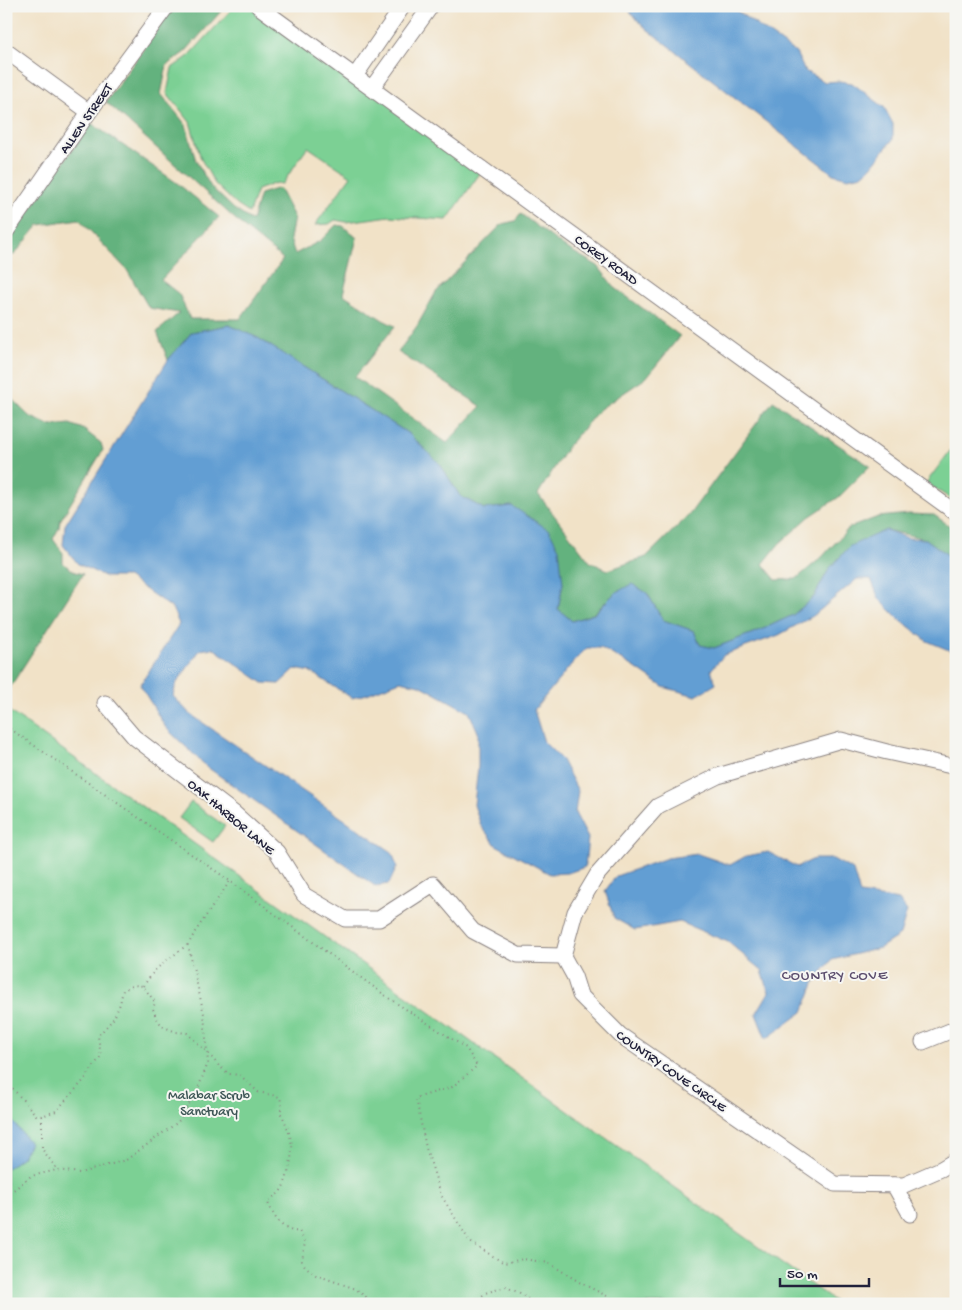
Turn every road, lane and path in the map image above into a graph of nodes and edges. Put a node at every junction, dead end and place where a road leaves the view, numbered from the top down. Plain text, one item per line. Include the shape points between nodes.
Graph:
1 (166, 6) edge
2 (258, 6) edge
3 (431, 6) edge
4 (403, 7) edge
5 (420, 21) junction
6 (6, 51) edge
7 (355, 76) junction
8 (372, 88) junction
9 (89, 112) junction
10 (6, 232) edge
11 (956, 513) edge
12 (105, 703) dead end
13 (6, 726) edge
14 (956, 767) edge
15 (230, 881) junction
16 (188, 945) junction
17 (563, 956) junction
18 (143, 986) junction
19 (956, 1032) edge
20 (923, 1042) dead end
21 (207, 1052) junction
22 (6, 1081) edge
23 (42, 1116) junction
24 (956, 1160) edge
25 (57, 1170) junction
26 (894, 1185) junction
27 (6, 1196) edge
28 (910, 1214) dead end
29 (366, 1304) edge
30 (470, 1304) edge
31 (530, 1304) edge
32 (618, 1304) edge

1 - 9 street, ALLEN STREET
2 - 7 street, COREY ROAD
3 - 5 street
4 - 5 street
4 - 7 street
5 - 8 street
6 - 9 street
7 - 8 street, COREY ROAD
8 - 11 street, COREY ROAD
9 - 10 street, ALLEN STREET
12 - 17 street, OAK HARBOR LANE via 134,737 235,814 277,852 304,894 344,919 379,919 434,884 473,931 518,955
13 - 15 path
14 - 17 street via 841,740 718,776 658,806 597,875 575,912
15 - 16 path
15 - 32 path via 390,999 466,1048 477,1066 452,1087 416,1098 440,1194 470,1242 504,1263 523,1259 549,1263
16 - 18 path via 156,969
16 - 21 path via 204,1014
17 - 26 street, COUNTRY COVE CIRCLE via 580,995 620,1035 835,1184
18 - 21 path via 155,1002 156,1017 162,1026 187,1033
18 - 23 path via 134,985 123,990 114,1018 98,1036 101,1056 56,1111
19 - 20 street via 950,1031
21 - 25 path via 208,1063 197,1091 178,1122 126,1160 80,1173
21 - 29 path via 229,1074 240,1075 258,1092 280,1097 280,1112 292,1146 288,1176 279,1193 268,1203 272,1213 283,1227 292,1232 299,1231 305,1242 302,1261 305,1266 316,1275 356,1289 366,1298
22 - 23 path via 36,1115
23 - 25 path via 42,1149
24 - 26 street, COUNTRY COVE CIRCLE via 941,1170 904,1185
25 - 27 path via 31,1176
26 - 28 street
30 - 31 path via 485,1292 506,1286 520,1293

